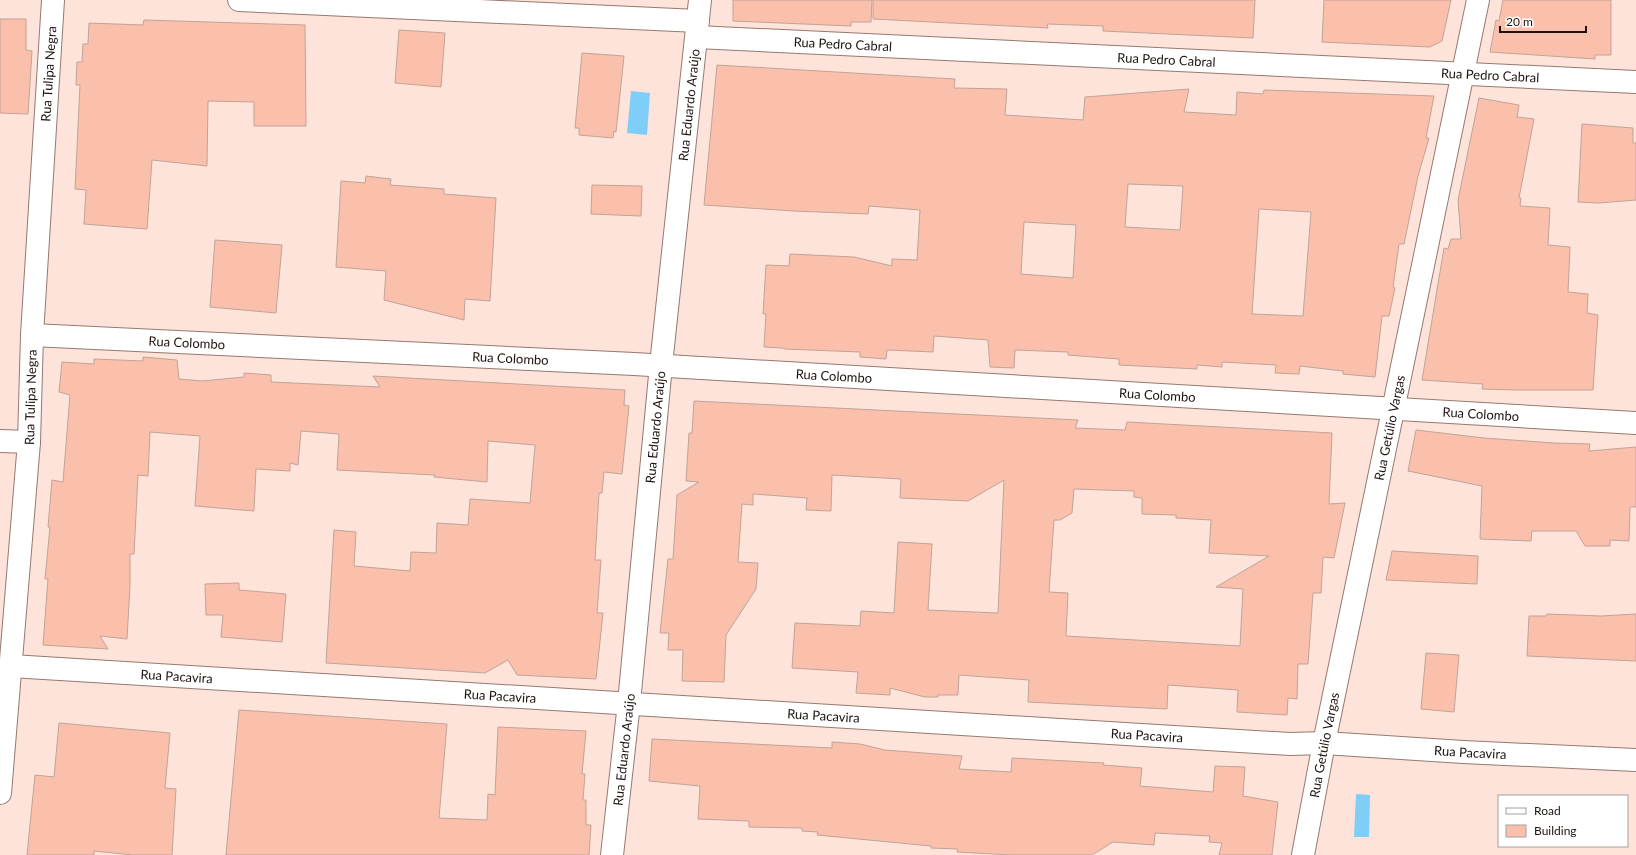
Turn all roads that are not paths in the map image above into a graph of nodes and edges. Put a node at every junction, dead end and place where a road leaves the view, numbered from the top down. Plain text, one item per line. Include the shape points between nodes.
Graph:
1 (53, 0) edge
2 (239, 0) edge
3 (1478, 0) edge
4 (698, 19) edge
5 (1463, 73) junction
6 (1636, 82) edge
7 (32, 335) junction
8 (661, 365) junction
9 (1393, 408) junction
10 (1636, 423) edge
11 (0, 441) edge
12 (29, 442) junction
13 (11, 666) junction
14 (630, 703) junction
15 (1324, 743) junction
16 (1636, 760) edge
17 (0, 793) edge
18 (612, 855) edge
19 (1303, 855) edge

1 - 7 street, Rua Tulipa Negra
2 - 4 street, Rua Pedro Cabral
3 - 5 street, Rua Getúlio Vargas
4 - 5 street, Rua Pedro Cabral
4 - 8 street, Rua Eduardo Araújo
5 - 6 street, Rua Pedro Cabral
5 - 9 street, Rua Getúlio Vargas
7 - 8 street, Rua Colombo
7 - 12 street, Rua Tulipa Negra
8 - 9 street, Rua Colombo
8 - 14 street, Rua Eduardo Araújo
9 - 10 street, Rua Colombo
9 - 15 street, Rua Getúlio Vargas
11 - 12 street
12 - 13 street, Rua Tulipa Negra
13 - 14 street, Rua Pacavira
13 - 17 street, Rua Tulipa Negra
14 - 15 street, Rua Pacavira via 1290,744
14 - 18 street, Rua Eduardo Araújo
15 - 16 street, Rua Pacavira
15 - 19 street, Rua Getúlio Vargas

